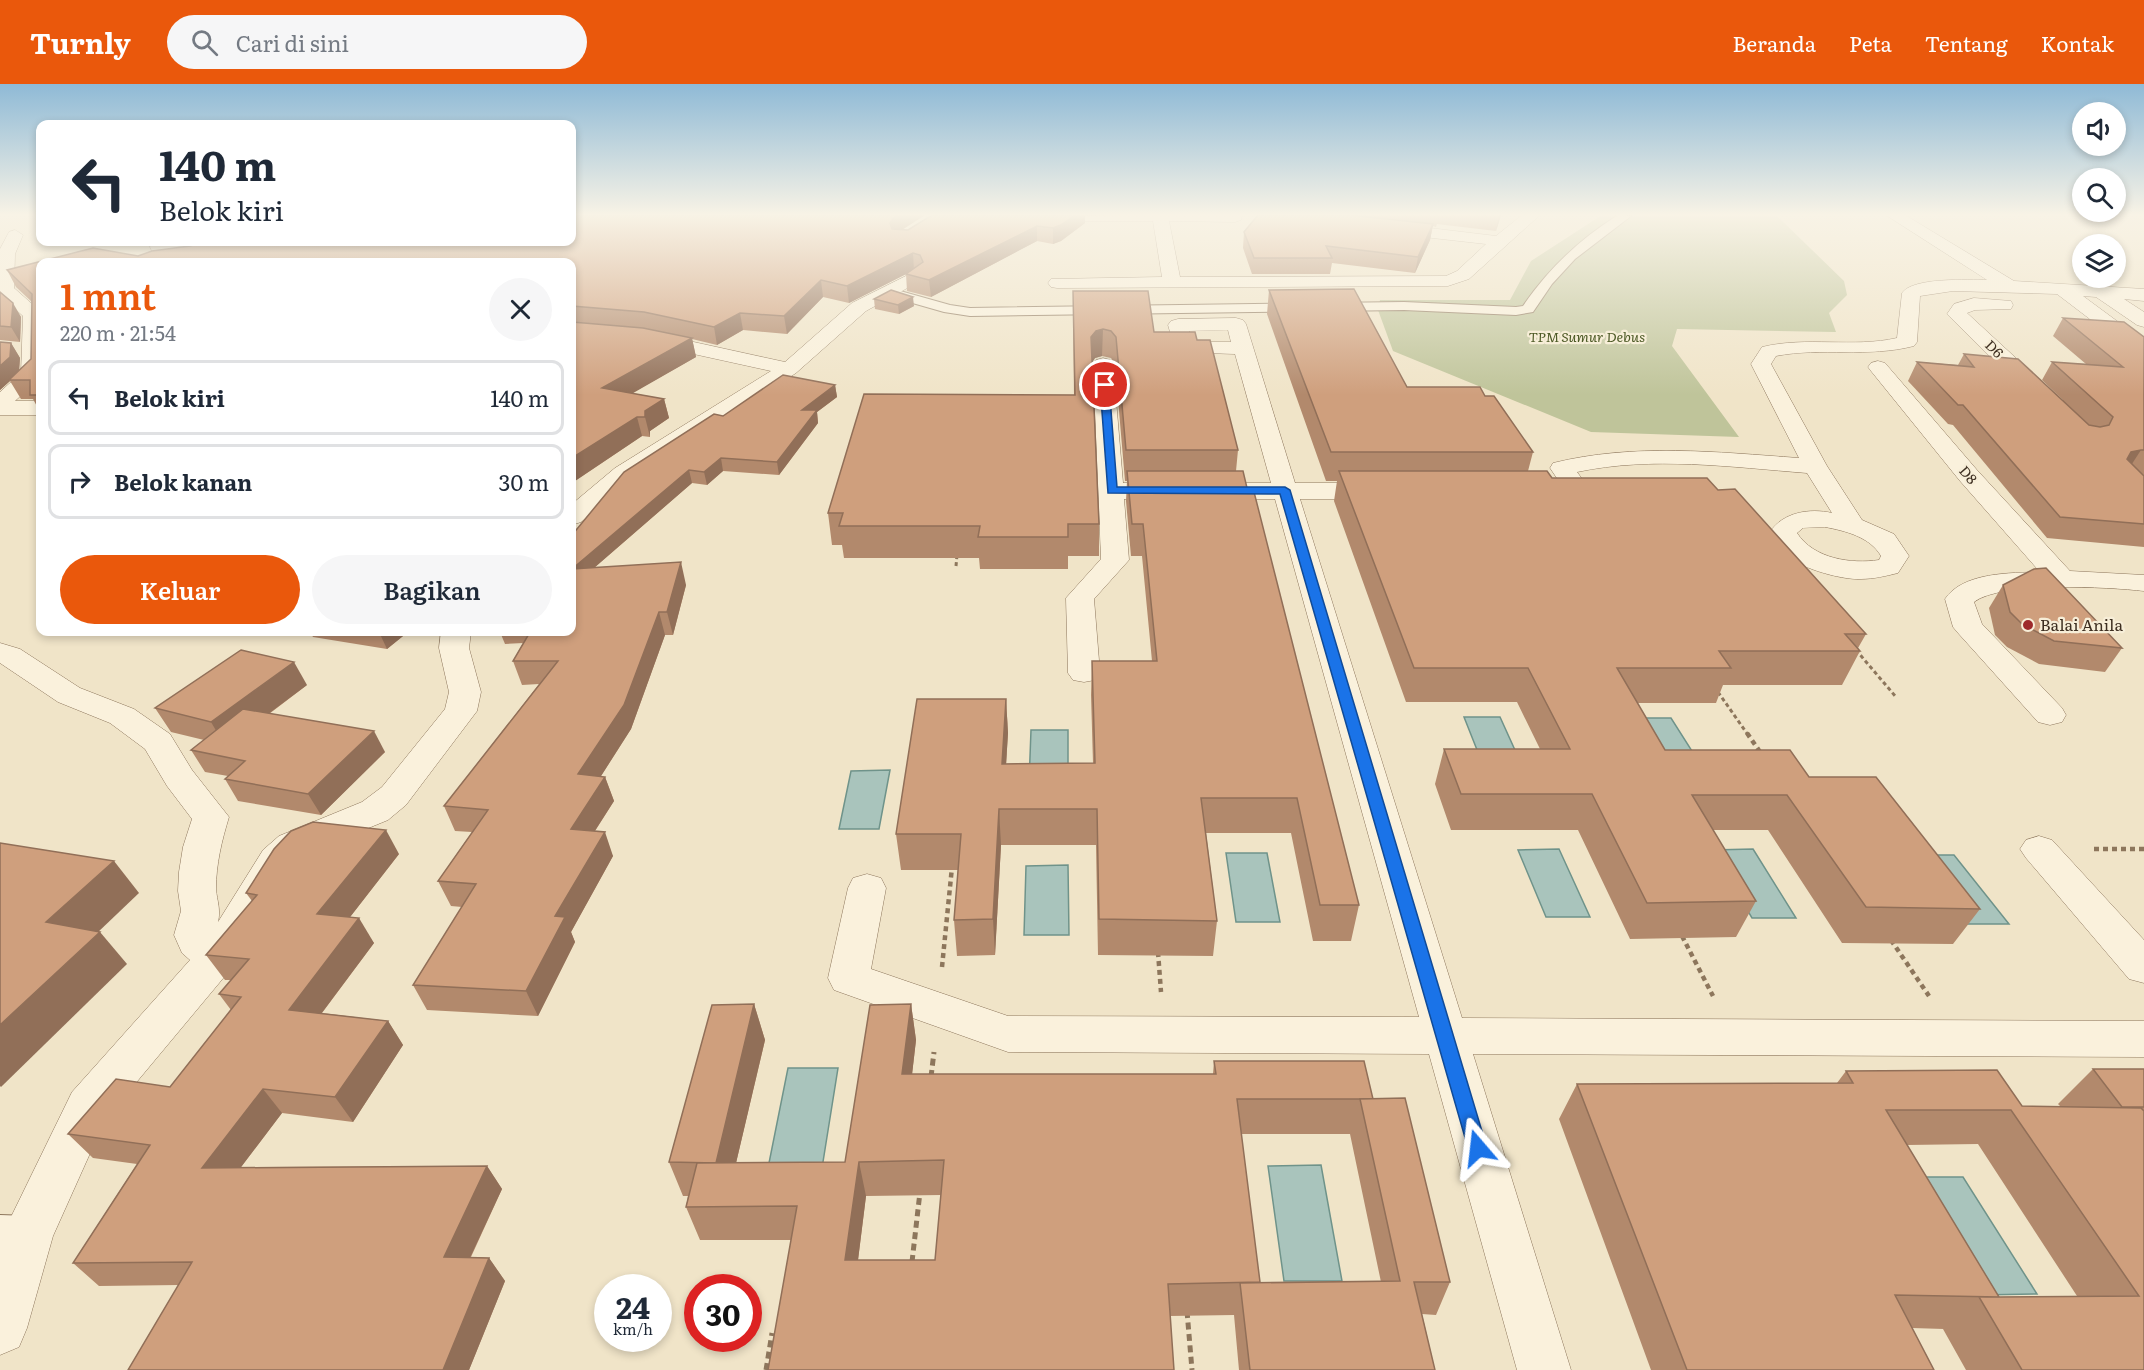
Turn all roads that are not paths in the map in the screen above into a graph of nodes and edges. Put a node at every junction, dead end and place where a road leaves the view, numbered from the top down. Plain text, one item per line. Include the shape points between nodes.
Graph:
1 (5, 275) edge
2 (1241, 275) edge
3 (1463, 275) edge
4 (1553, 275) edge
5 (1991, 275) edge
6 (914, 277) edge
7 (2010, 287) junction
8 (886, 291) junction
9 (2102, 292) junction
10 (2144, 295) edge
11 (2059, 299) junction
12 (2022, 306) dead end
13 (2089, 310) junction
14 (2140, 316) edge
15 (576, 331) edge
16 (1243, 348) dead end
17 (11, 349) edge
18 (34, 351) junction
19 (2144, 351) edge
20 (1103, 364) dead end
21 (1878, 367) dead end
22 (789, 369) junction
23 (2047, 399) edge
24 (0, 403) edge
25 (0, 408) edge
26 (36, 408) edge
27 (1815, 466) junction
28 (1112, 490) junction
29 (1285, 490) junction
30 (1403, 490) edge
31 (1578, 491) edge
32 (576, 514) edge
33 (1853, 525) dead end
34 (2063, 580) junction
35 (2144, 583) edge
36 (456, 636) edge
37 (0, 652) edge
38 (1084, 674) dead end
39 (2050, 715) dead end
40 (2039, 849) dead end
41 (867, 888) dead end
42 (216, 958) junction
43 (2144, 967) edge
44 (1445, 1037) junction
45 (2144, 1039) edge
46 (14, 1234) edge
47 (0, 1328) edge
48 (1544, 1370) edge

1 - 18 street via 5,290 33,314
2 - 3 street via 1448,281
4 - 8 lane via 1528,309 1516,311 1404,306 970,312
5 - 7 street
6 - 8 street
7 - 11 street
7 - 27 street via 1918,288 1911,293 1907,342 1807,344 1769,351 1761,364
8 - 22 street via 859,307
9 - 10 street
9 - 11 street
9 - 14 street
11 - 13 street
12 - 23 street, D6 via 1974,304 1961,308 1957,314
13 - 14 street
13 - 19 street
15 - 22 street via 648,338
16 - 29 street
17 - 18 street
18 - 24 street via 33,375
20 - 28 street
21 - 34 street, D8
22 - 32 street via 624,473
25 - 26 street
27 - 31 street via 1706,458 1605,459 1562,468
27 - 33 street
28 - 29 street
28 - 38 street via 1115,560 1080,598
29 - 30 street
29 - 44 street
34 - 35 street
34 - 39 street via 1975,589 1959,599 1968,627
36 - 42 street via 454,648 465,692 461,711 394,796 375,811 292,845 276,860
37 - 42 street via 69,695 122,717 158,742 178,778 207,810 211,817 202,847 197,891 201,911 194,935 196,942
40 - 43 street
41 - 44 street via 849,978 1008,1034
42 - 46 street via 88,1106
44 - 45 street
44 - 48 street
46 - 47 street

